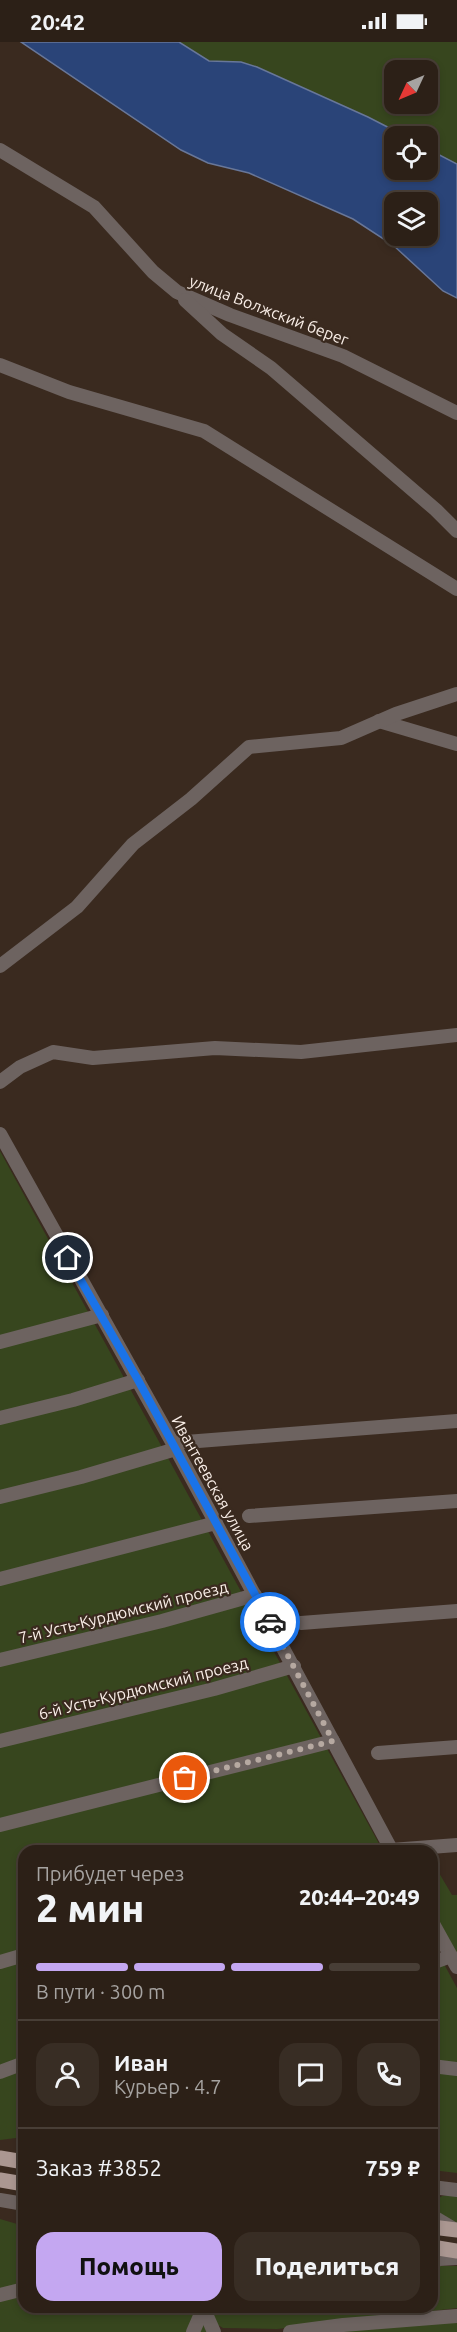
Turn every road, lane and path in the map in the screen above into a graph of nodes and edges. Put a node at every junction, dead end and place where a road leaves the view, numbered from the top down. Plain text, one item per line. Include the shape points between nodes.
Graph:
1 (0, 150) edge
2 (177, 292) junction
3 (0, 365) edge
4 (457, 413) edge
5 (457, 531) edge
6 (457, 589) edge
7 (457, 694) edge
8 (379, 721) junction
9 (457, 744) edge
10 (0, 966) edge
11 (457, 1035) edge
12 (0, 1082) edge
13 (0, 1134) edge
14 (102, 1315) junction
15 (0, 1342) edge
16 (138, 1380) junction
17 (0, 1418) edge
18 (457, 1421) edge
19 (175, 1446) junction
20 (0, 1497) edge
21 (457, 1501) edge
22 (249, 1516) dead end
23 (216, 1522) junction
24 (0, 1579) edge
25 (255, 1595) junction
26 (457, 1611) edge
27 (301, 1623) dead end
28 (0, 1660) edge
29 (294, 1666) junction
30 (0, 1741) edge
31 (333, 1741) junction
32 (457, 1747) edge
33 (378, 1753) dead end
34 (0, 1825) edge
35 (389, 1845) edge
36 (457, 1845) edge
37 (438, 1846) edge
38 (438, 1933) edge
39 (18, 1957) edge
40 (0, 1962) edge
41 (454, 1962) edge
42 (438, 1963) edge
43 (18, 2065) edge
44 (438, 2067) edge
45 (457, 2069) edge
46 (0, 2072) edge
47 (0, 2158) edge
48 (18, 2161) edge
49 (0, 2180) edge
50 (18, 2183) edge
51 (438, 2188) edge
52 (457, 2190) edge
53 (0, 2200) edge
54 (18, 2203) edge
55 (438, 2219) edge
56 (438, 2228) edge
57 (457, 2230) edge
58 (438, 2248) edge
59 (457, 2251) edge
60 (457, 2258) edge
61 (438, 2260) edge
62 (18, 2290) edge
63 (0, 2295) edge
64 (200, 2313) edge
65 (204, 2313) edge
66 (457, 2316) edge
67 (409, 2327) edge
68 (344, 2329) edge
69 (193, 2332) edge
70 (214, 2332) edge
71 (291, 2332) edge

1 - 2 street, улица Волжский берег via 94,207 153,272
2 - 4 street, улица Волжский берег via 343,356
2 - 5 street via 222,334 271,368
3 - 6 street via 69,392 204,431
7 - 8 street
8 - 9 street
8 - 10 street via 341,738 249,747 191,799 133,843 77,907
11 - 12 street via 301,1052 215,1048 93,1058 53,1052 20,1067
13 - 14 street, Ивантеевская улица
14 - 15 street
14 - 16 street, Ивантеевская улица
16 - 17 street
16 - 19 street, Ивантеевская улица
18 - 19 street
19 - 20 street via 81,1477
19 - 23 street, Ивантеевская улица
21 - 22 street
23 - 24 street
23 - 25 street, Ивантеевская улица
25 - 28 street, 7-й Усть-Курдюмский проезд
25 - 29 street, Ивантеевская улица
26 - 27 street
29 - 30 street, 6-й Усть-Курдюмский проезд
29 - 31 street, Ивантеевская улица
31 - 34 street
31 - 35 street, Ивантеевская улица
32 - 33 street
36 - 37 street
38 - 41 street
39 - 40 street
41 - 42 street
43 - 46 street
44 - 45 street
47 - 48 main road
49 - 50 main road
51 - 52 street
53 - 54 street
55 - 57 street
56 - 57 main road
58 - 59 main road
60 - 61 street
62 - 63 street
64 - 69 street
65 - 70 street
66 - 67 street
67 - 68 street
68 - 71 street

